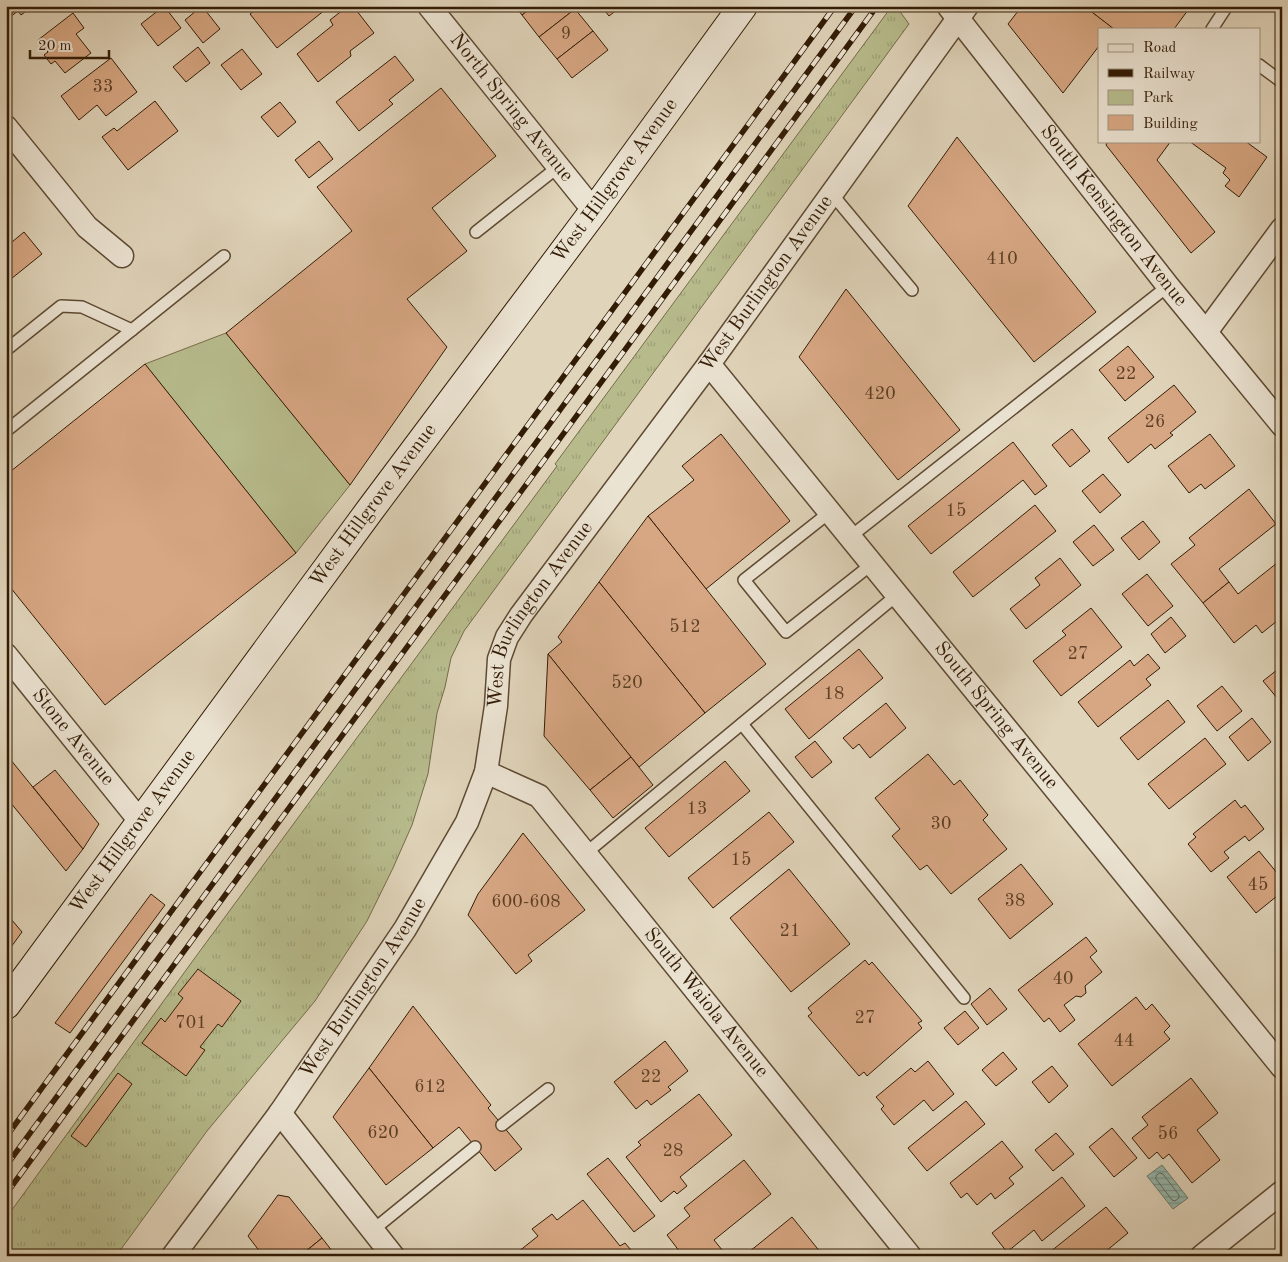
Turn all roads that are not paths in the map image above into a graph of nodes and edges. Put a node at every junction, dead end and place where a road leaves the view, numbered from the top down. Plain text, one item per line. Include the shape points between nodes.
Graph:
1 (429, 6) edge
2 (743, 6) edge
3 (1227, 6) edge
4 (958, 10) edge
5 (1213, 28) edge
6 (1260, 66) edge
7 (1282, 82) edge
8 (6, 127) edge
9 (558, 166) junction
10 (832, 194) junction
11 (594, 212) junction
12 (1282, 229) edge
13 (476, 232) dead end
14 (122, 256) dead end
15 (224, 256) dead end
16 (1168, 286) junction
17 (912, 290) dead end
18 (132, 330) junction
19 (1206, 332) junction
20 (6, 350) edge
21 (709, 364) junction
22 (1282, 425) edge
23 (6, 431) edge
24 (830, 512) junction
25 (850, 537) junction
26 (872, 564) junction
27 (897, 594) junction
28 (6, 655) edge
29 (742, 724) junction
30 (486, 772) junction
31 (140, 821) junction
32 (586, 853) junction
33 (12, 992) edge
34 (964, 998) dead end
35 (1282, 1067) edge
36 (548, 1089) dead end
37 (280, 1113) junction
38 (502, 1125) dead end
39 (475, 1147) dead end
40 (1282, 1192) edge
41 (373, 1230) junction
42 (173, 1256) edge
43 (393, 1256) edge
44 (910, 1256) edge
45 (1202, 1256) edge

1 - 9 street, North Spring Avenue
2 - 11 street, West Hillgrove Avenue
3 - 5 lane
4 - 10 street, West Burlington Avenue
4 - 16 street, South Kensington Avenue
6 - 7 lane
8 - 14 street via 87,228
9 - 11 street, North Spring Avenue
9 - 13 lane
10 - 17 lane
10 - 21 street, West Burlington Avenue
11 - 31 street, West Hillgrove Avenue
12 - 19 street
15 - 18 lane
16 - 19 street, South Kensington Avenue
16 - 25 lane
18 - 20 lane via 82,307 61,306
18 - 23 lane
19 - 22 street, South Kensington Avenue
21 - 24 street, South Spring Avenue
21 - 30 street, West Burlington Avenue via 520,615 507,637 499,659
24 - 25 street, South Spring Avenue
24 - 26 lane via 744,580 786,632
25 - 26 street, South Spring Avenue
26 - 27 street, South Spring Avenue
27 - 29 lane
27 - 35 street, South Spring Avenue
28 - 31 street, Stone Avenue
29 - 32 lane
29 - 34 lane
30 - 32 street, South Waiola Avenue via 539,796
30 - 37 street, West Burlington Avenue via 467,822 406,929
31 - 33 street, West Hillgrove Avenue
32 - 44 street, South Waiola Avenue
36 - 38 lane
37 - 41 street
37 - 42 street, West Burlington Avenue
39 - 41 lane
40 - 45 street
41 - 43 street

